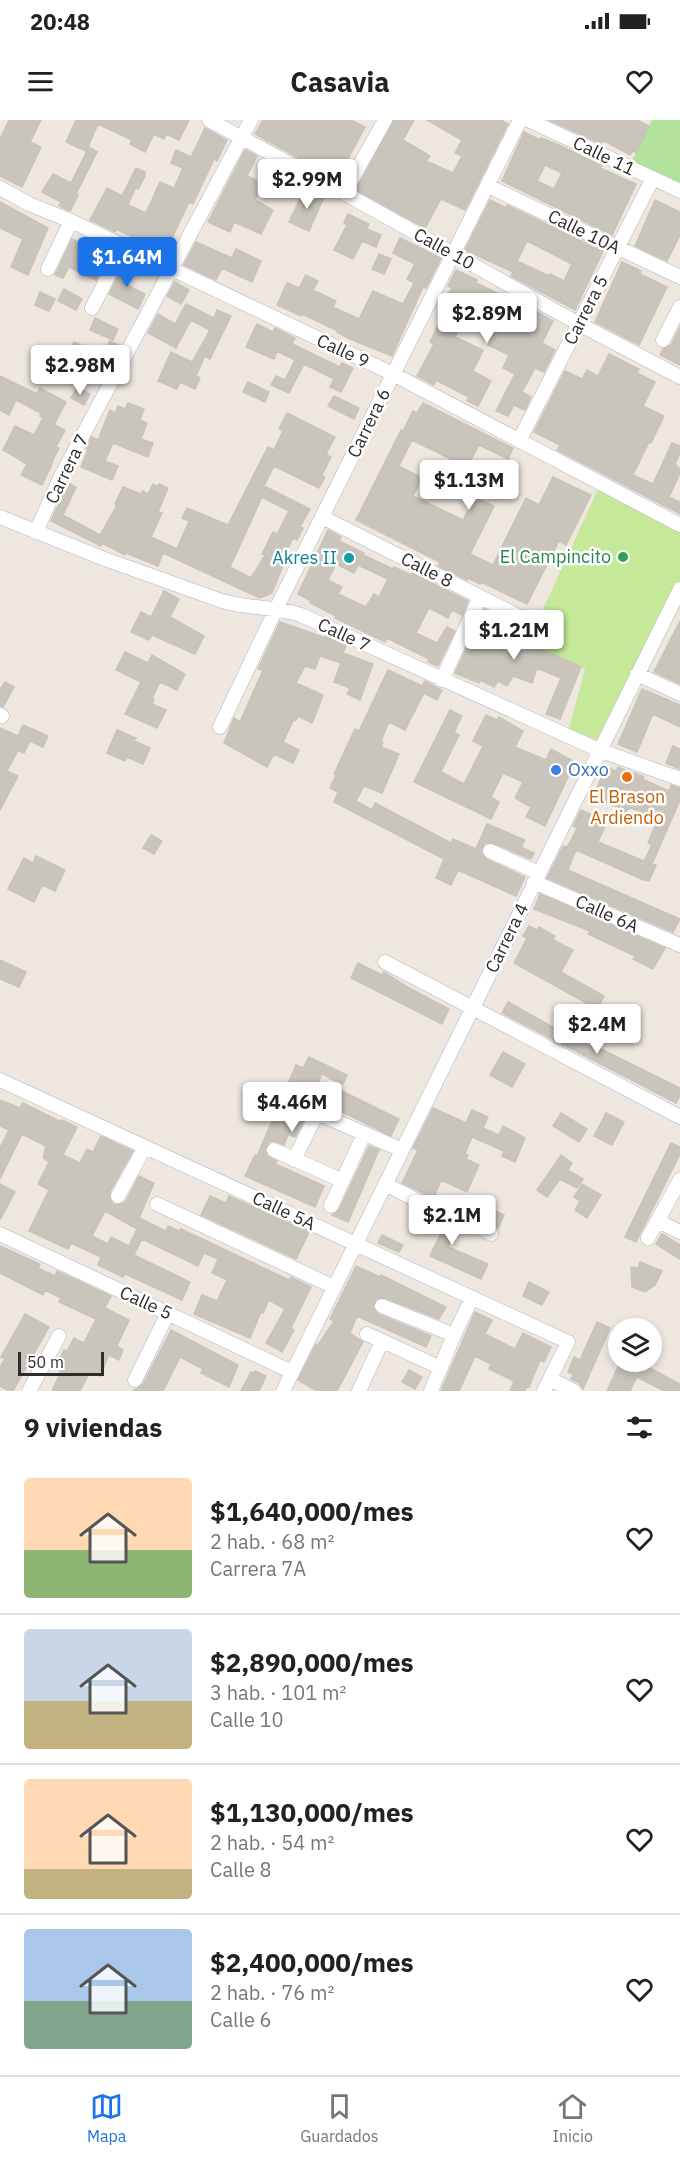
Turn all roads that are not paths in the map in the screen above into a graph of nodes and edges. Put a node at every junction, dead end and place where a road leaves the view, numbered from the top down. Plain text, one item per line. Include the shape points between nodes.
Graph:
1 (209, 120) edge
2 (251, 120) edge
3 (385, 120) edge
4 (520, 120) edge
5 (528, 120) edge
6 (242, 136) junction
7 (652, 180) junction
8 (488, 186) junction
9 (0, 188) edge
10 (680, 191) edge
11 (344, 193) junction
12 (71, 221) junction
13 (123, 247) junction
14 (617, 248) junction
15 (452, 254) junction
16 (48, 269) dead end
17 (170, 269) junction
18 (680, 277) edge
19 (680, 307) edge
20 (92, 308) dead end
21 (579, 324) junction
22 (663, 340) dead end
23 (393, 374) junction
24 (680, 377) edge
25 (519, 441) junction
26 (0, 517) edge
27 (322, 518) junction
28 (680, 525) edge
29 (36, 532) junction
30 (680, 589) edge
31 (480, 597) junction
32 (276, 609) junction
33 (532, 623) dead end
34 (637, 674) junction
35 (442, 680) junction
36 (680, 694) edge
37 (219, 727) dead end
38 (599, 750) junction
39 (680, 779) edge
40 (490, 851) dead end
41 (536, 877) junction
42 (680, 945) edge
43 (385, 962) dead end
44 (472, 1008) junction
45 (0, 1080) edge
46 (330, 1087) dead end
47 (317, 1113) junction
48 (680, 1118) edge
49 (364, 1134) junction
50 (144, 1147) junction
51 (274, 1150) dead end
52 (402, 1150) junction
53 (294, 1160) junction
54 (680, 1180) edge
55 (343, 1182) junction
56 (385, 1184) junction
57 (118, 1196) dead end
58 (157, 1204) dead end
59 (331, 1206) dead end
60 (658, 1221) junction
61 (680, 1232) edge
62 (0, 1234) edge
63 (491, 1234) dead end
64 (648, 1238) dead end
65 (355, 1244) junction
66 (334, 1287) junction
67 (472, 1298) junction
68 (382, 1306) dead end
69 (168, 1313) junction
70 (367, 1334) dead end
71 (454, 1335) junction
72 (58, 1336) dead end
73 (382, 1341) junction
74 (441, 1368) junction
75 (292, 1372) junction
76 (135, 1380) dead end
77 (547, 1385) edge
78 (29, 1391) edge
79 (283, 1391) edge
80 (359, 1391) edge
81 (431, 1391) edge
82 (574, 1391) edge

1 - 6 street, Calle 10
2 - 6 street, Carrera 7
3 - 11 street
4 - 8 street, Carrera 6
5 - 7 street, Calle 11
6 - 11 street, Calle 10
6 - 17 street, Carrera 7
7 - 10 street, Calle 11
7 - 14 street, Carrera 5
8 - 14 street, Calle 10A
8 - 15 street, Carrera 6
9 - 12 street, Calle 9
11 - 15 street, Calle 10
12 - 13 street, Calle 9
12 - 16 street
13 - 17 street, Calle 9
13 - 20 street
14 - 18 street, Calle 10A
14 - 21 street, Carrera 5
15 - 21 street, Calle 10
15 - 23 street, Carrera 6
17 - 23 street, Calle 9
17 - 29 street, Carrera 7 via 60,478
19 - 22 street
21 - 24 street, Calle 10
21 - 25 street, Carrera 5
23 - 25 street, Calle 9
23 - 27 street, Carrera 6
25 - 28 street, Calle 9
26 - 29 street, Calle 7
27 - 31 street, Calle 8
27 - 32 street, Carrera 6
29 - 32 street, Calle 7 via 222,601
30 - 34 street, Carrera 4
31 - 33 street, Calle 8
31 - 35 street
32 - 35 street, Calle 7 via 328,626
32 - 37 street, Carrera 6
34 - 36 street
34 - 38 street, Carrera 4
35 - 38 street, Calle 7
38 - 39 street, Calle 7
38 - 41 street, Carrera 4
40 - 41 street, Calle 6A
41 - 42 street, Calle 6A
41 - 44 street, Carrera 4
43 - 44 street
44 - 48 street
44 - 52 street, Carrera 4
45 - 50 street, Calle 5A
46 - 47 street
47 - 49 street
47 - 53 street
49 - 52 street
49 - 55 street
50 - 57 street
50 - 65 street, Calle 5A
51 - 53 street
52 - 56 street, Carrera 4
53 - 55 street
54 - 60 street
55 - 59 street
56 - 63 street via 424,1204 449,1203 459,1207 475,1225
56 - 65 street, Carrera 4
58 - 66 street
60 - 61 street
60 - 64 street
62 - 69 street, Calle 5
65 - 66 street, Carrera 4
65 - 67 street, Calle 5A
66 - 75 street, Carrera 4
67 - 71 street
67 - 77 street, Calle 5A via 568,1342
68 - 71 street
69 - 75 street, Calle 5
69 - 76 street
70 - 73 street
71 - 74 street
72 - 78 street
73 - 74 street
73 - 80 street
74 - 81 street
75 - 79 street, Carrera 4
77 - 82 street

